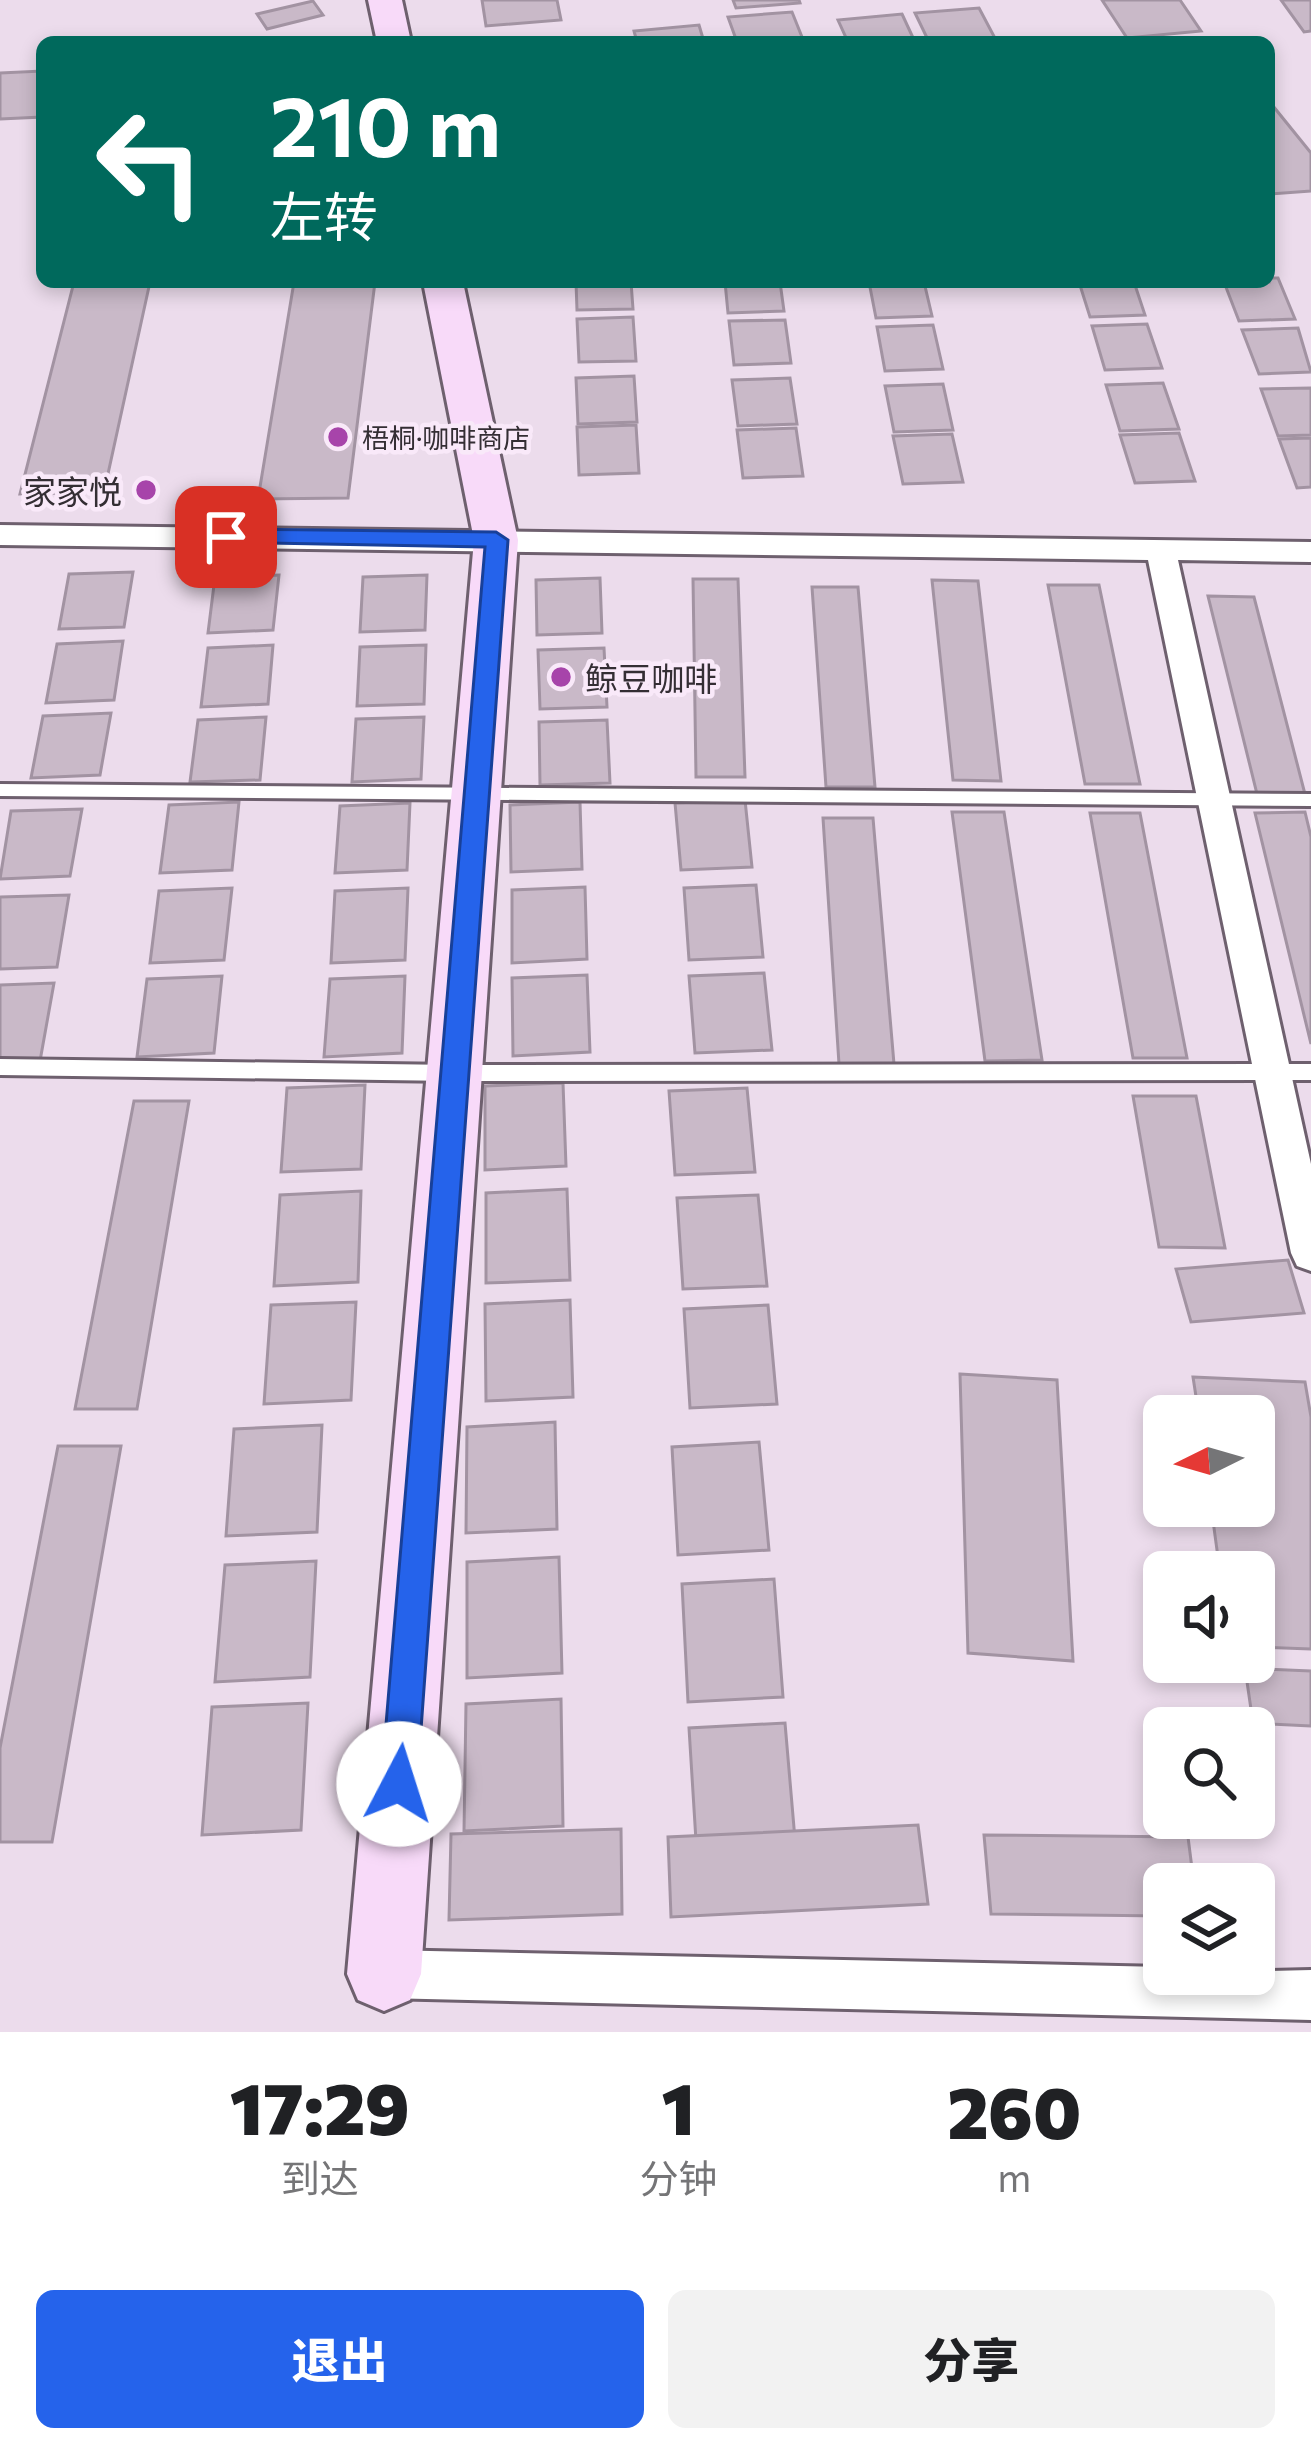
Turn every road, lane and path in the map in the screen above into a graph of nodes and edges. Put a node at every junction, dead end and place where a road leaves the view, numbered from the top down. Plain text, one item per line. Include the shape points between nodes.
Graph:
1 (386, 0) edge
2 (393, 36) edge
3 (444, 288) edge
4 (0, 535) edge
5 (496, 540) junction
6 (1161, 550) junction
7 (1311, 552) edge
8 (0, 790) edge
9 (477, 793) junction
10 (1216, 799) junction
11 (1311, 800) edge
12 (0, 1067) edge
13 (1274, 1071) junction
14 (1311, 1072) edge
15 (455, 1073) junction
16 (1311, 1253) edge
17 (384, 1973) joint
18 (1311, 1995) edge

1 - 2 street
3 - 5 street
4 - 5 street
5 - 6 street
5 - 9 street
6 - 7 street
6 - 10 street
8 - 9 lane
9 - 10 lane
9 - 15 street
10 - 11 lane
10 - 13 street
12 - 15 lane
13 - 14 lane
13 - 15 lane
13 - 16 street
15 - 17 street
17 - 18 street

